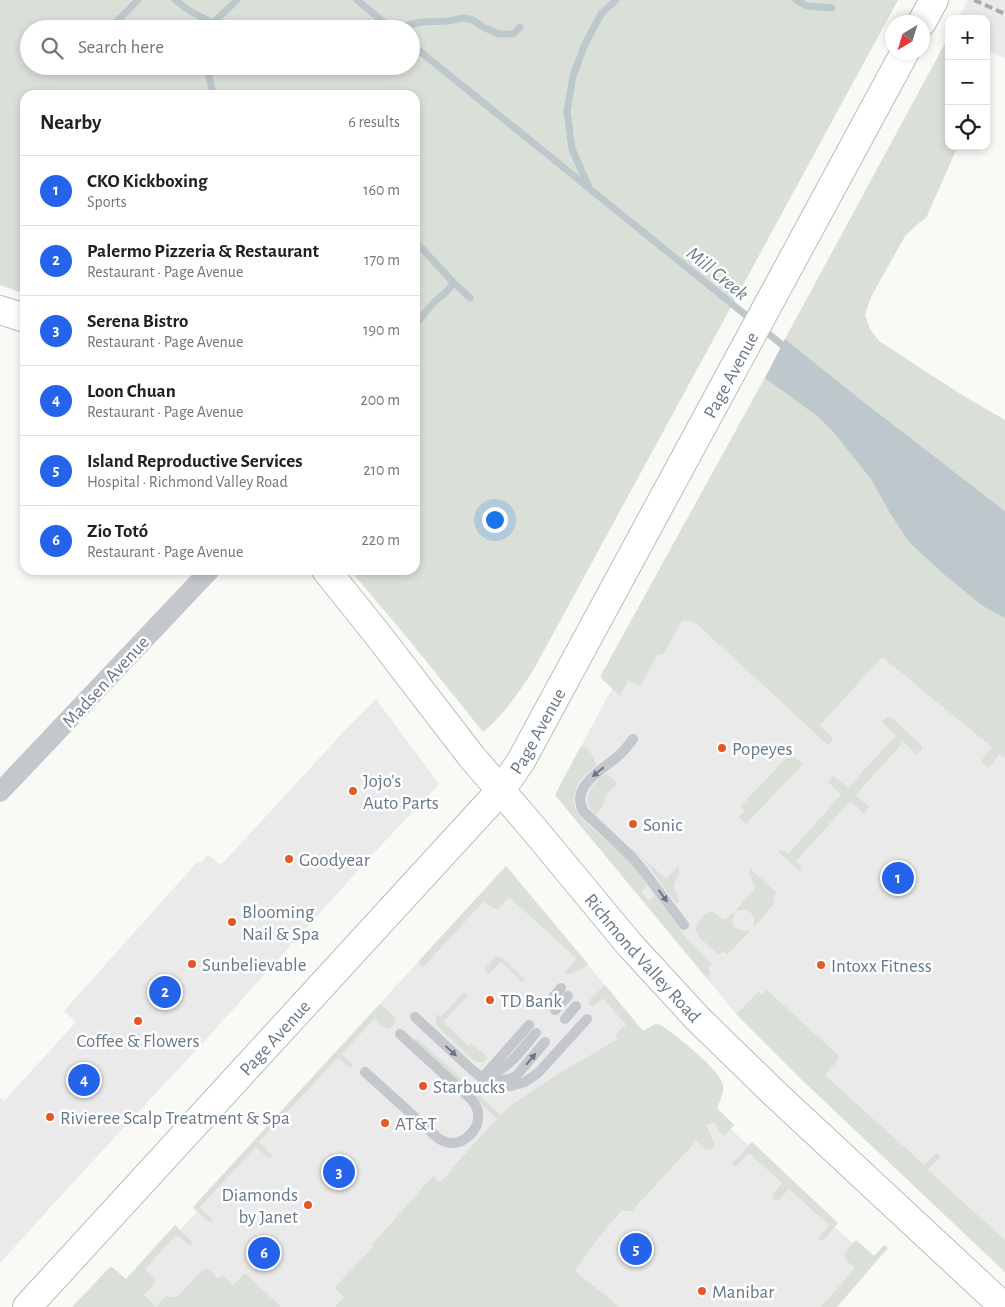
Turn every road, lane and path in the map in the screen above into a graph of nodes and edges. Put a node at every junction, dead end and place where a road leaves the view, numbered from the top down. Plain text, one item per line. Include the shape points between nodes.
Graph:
1 (934, 0) edge
2 (926, 15) edge
3 (901, 60) edge
4 (0, 310) edge
5 (20, 316) edge
6 (205, 575) edge
7 (330, 575) edge
8 (633, 739) dead end
9 (500, 790) junction
10 (0, 792) edge
11 (684, 925) dead end
12 (561, 988) dead end
13 (568, 996) dead end
14 (546, 1005) dead end
15 (576, 1006) dead end
16 (556, 1010) dead end
17 (415, 1017) dead end
18 (565, 1019) dead end
19 (587, 1020) dead end
20 (529, 1025) dead end
21 (536, 1033) dead end
22 (400, 1034) dead end
23 (546, 1042) dead end
24 (364, 1072) dead end
25 (482, 1078) junction
26 (27, 1307) edge
27 (1004, 1307) edge

1 - 2 street
3 - 9 street, Page Avenue via 520,761
4 - 5 street
6 - 10 street, Madsen Avenue
7 - 9 street, Richmond Valley Road
8 -> 11 lane via 625,750 590,779 581,794 581,807 632,857
9 - 26 street, Page Avenue
9 - 27 street, Richmond Valley Road via 629,944 698,1019
12 - 14 lane
13 - 16 lane
15 - 18 lane
17 -> 25 lane
19 - 25 lane via 538,1073 525,1082 502,1086
20 - 25 lane
21 - 25 lane via 505,1068
22 - 24 lane via 471,1100 478,1118 471,1134 450,1143 439,1139
25 -> 23 lane via 500,1080 516,1076

